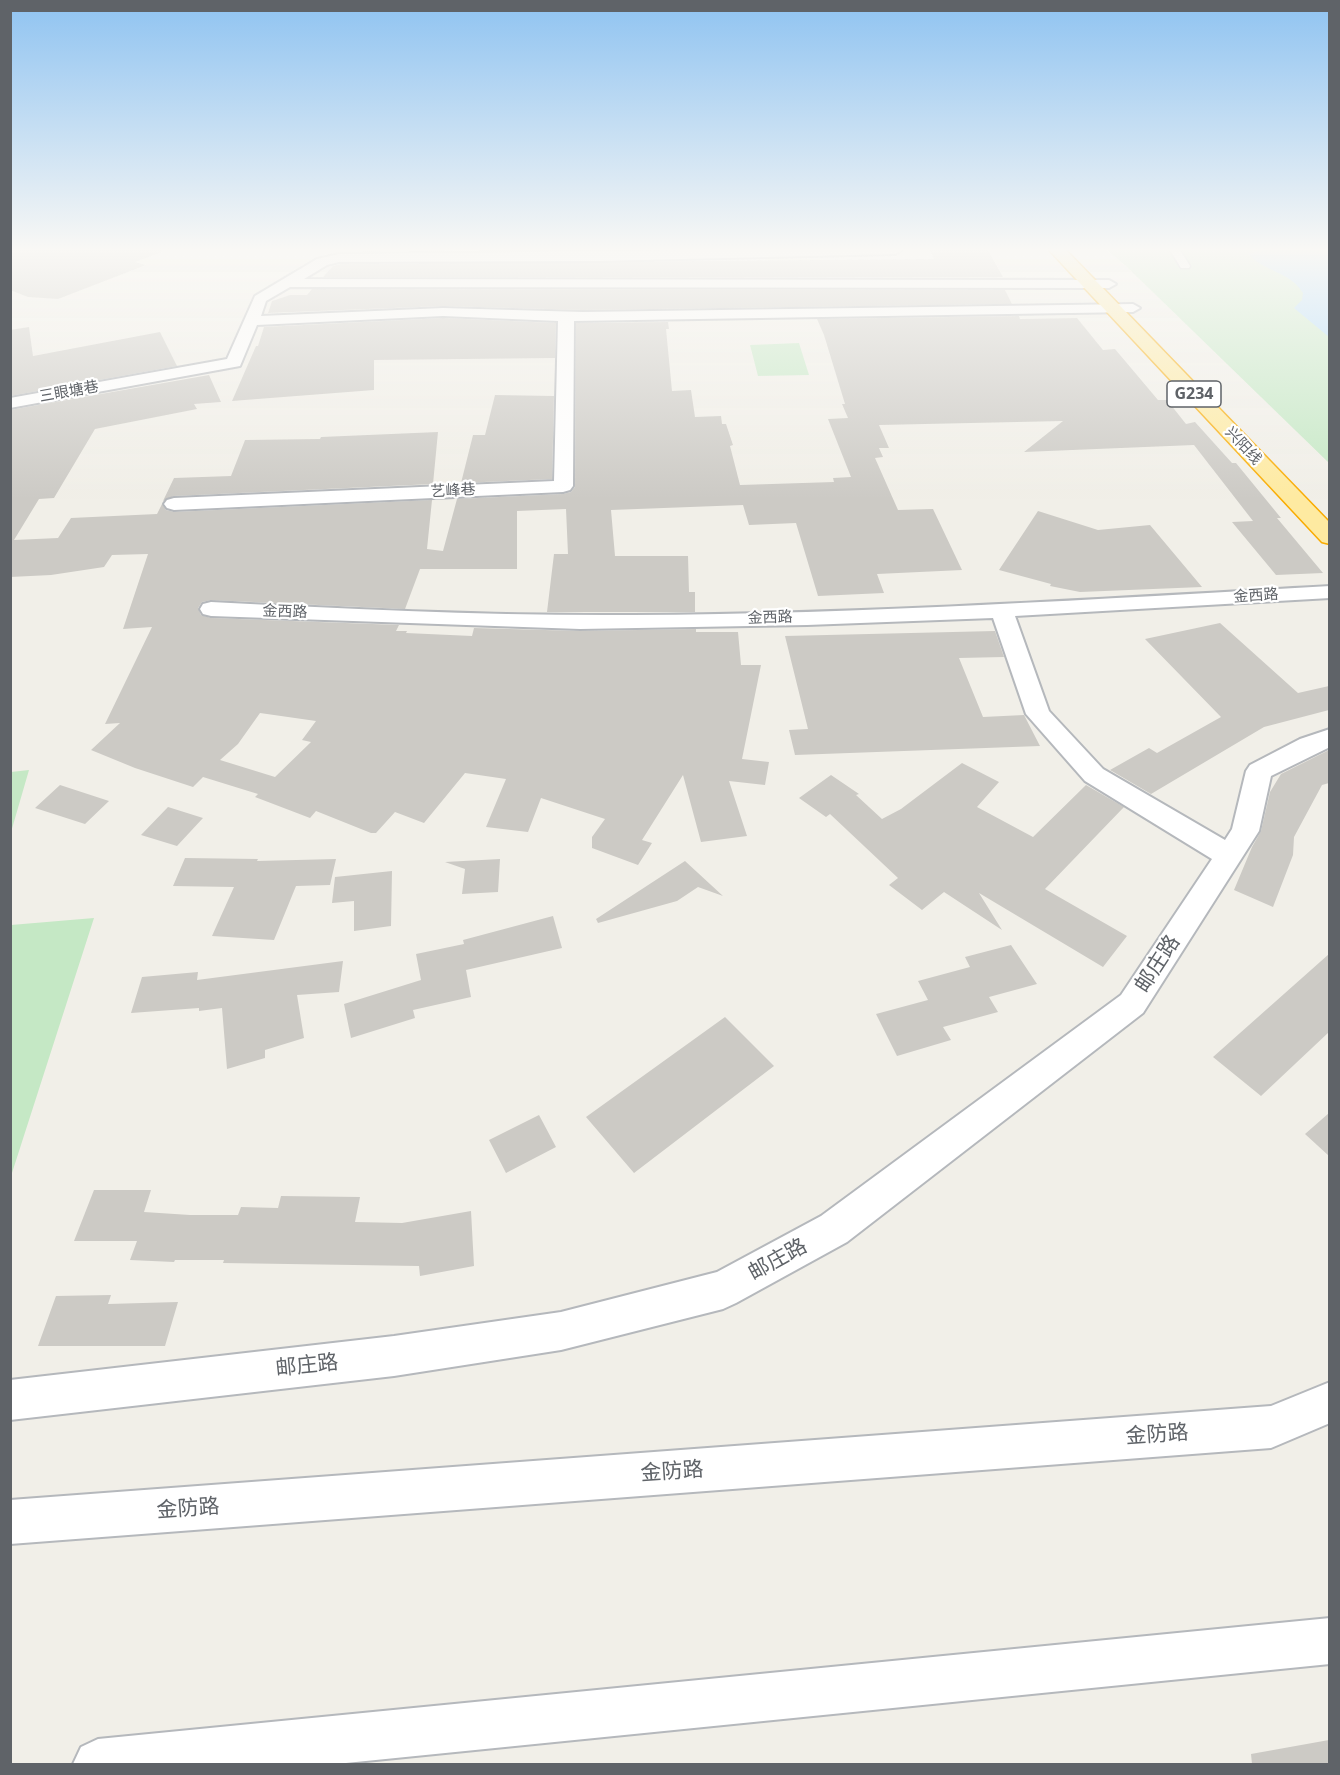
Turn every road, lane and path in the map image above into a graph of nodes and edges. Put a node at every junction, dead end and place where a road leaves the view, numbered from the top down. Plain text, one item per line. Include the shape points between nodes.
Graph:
1 (247, 333) edge
2 (566, 333) edge
3 (1145, 333) edge
4 (1149, 333) edge
5 (10, 403) edge
6 (1322, 501) dead end
7 (174, 504) dead end
8 (1329, 537) edge
9 (1329, 592) edge
10 (211, 609) dead end
11 (1002, 612) junction
12 (1329, 738) edge
13 (1229, 856) junction
14 (10, 1400) edge
15 (1329, 1402) edge
16 (10, 1522) edge
17 (1329, 1641) edge
18 (98, 1764) edge

1 - 5 street, 三眼塘巷 via 234,363
2 - 7 street, 艺峰巷 via 562,486
3 - 8 highway, 兴阳线 / G234
4 - 6 highway, 兴阳线 / G234
9 - 11 street, 金西路
10 - 11 street, 金西路 via 631,622
11 - 13 street via 1038,714 1094,775
12 - 13 street, 邮庄路 via 1259,771 1245,831
13 - 14 street, 邮庄路 via 1132,1004 834,1229 723,1290 539,1335 394,1356
15 - 16 street, 金防路 via 1271,1427
17 - 18 street

